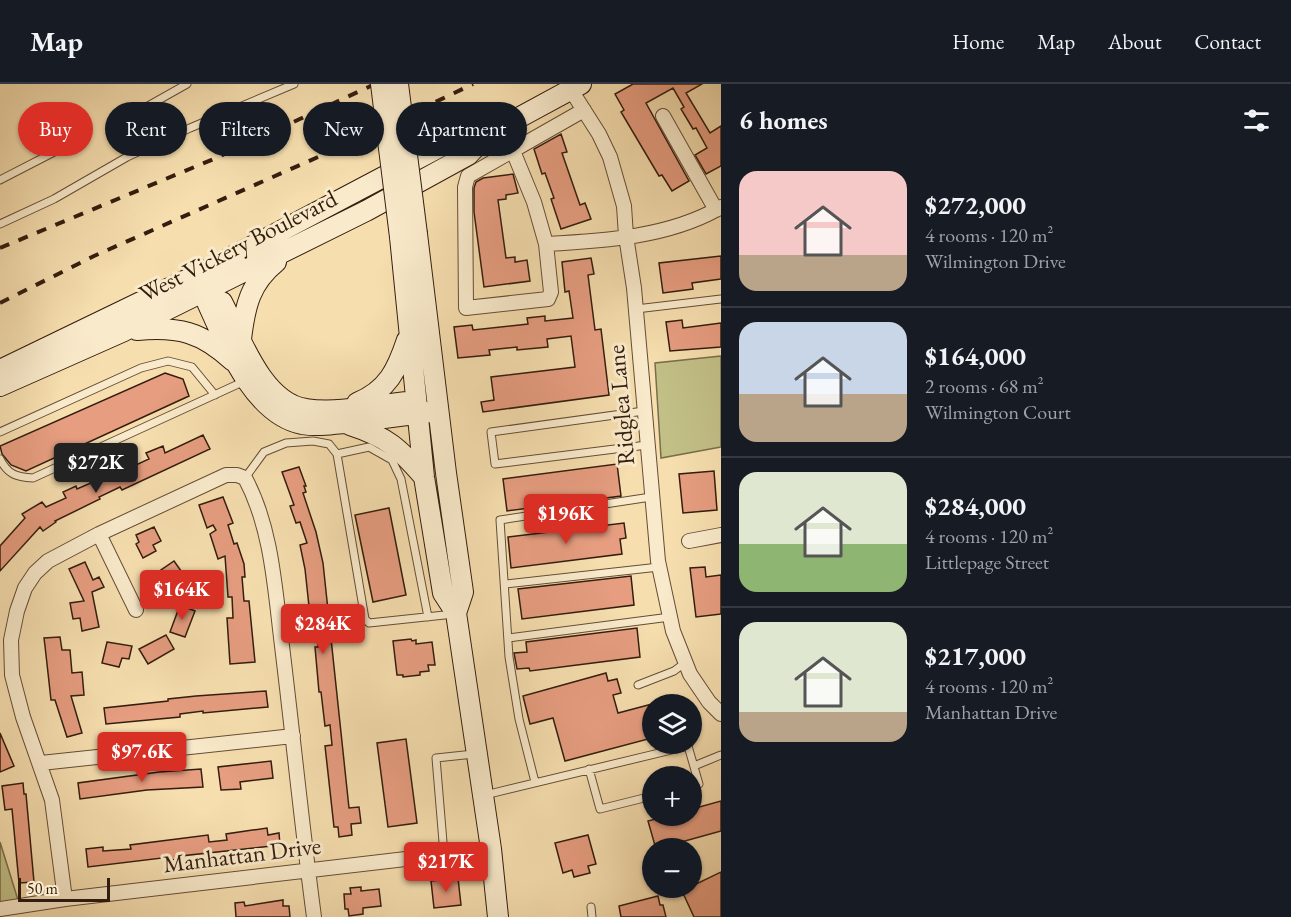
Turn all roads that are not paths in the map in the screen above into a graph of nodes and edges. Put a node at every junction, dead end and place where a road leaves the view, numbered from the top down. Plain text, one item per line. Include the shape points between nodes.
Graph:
1 (187, 84) edge
2 (294, 84) edge
3 (381, 84) edge
4 (398, 84) edge
5 (576, 87) edge
6 (154, 102) edge
7 (584, 110) junction
8 (527, 114) edge
9 (663, 116) dead end
10 (527, 143) edge
11 (47, 156) edge
12 (425, 156) edge
13 (466, 156) edge
14 (504, 156) edge
15 (515, 156) edge
16 (0, 180) edge
17 (718, 209) edge
18 (0, 224) edge
19 (332, 227) junction
20 (409, 235) junction
21 (626, 236) junction
22 (546, 244) junction
23 (205, 281) junction
24 (721, 299) edge
25 (636, 309) junction
26 (124, 331) junction
27 (409, 334) junction
28 (241, 339) junction
29 (0, 370) edge
30 (243, 374) junction
31 (0, 386) edge
32 (215, 395) junction
33 (437, 405) junction
34 (416, 407) junction
35 (644, 411) junction
36 (345, 416) junction
37 (0, 432) edge
38 (647, 445) junction
39 (337, 454) junction
40 (0, 459) edge
41 (424, 477) junction
42 (245, 478) junction
43 (651, 497) junction
44 (99, 534) junction
45 (721, 536) edge
46 (689, 541) dead end
47 (659, 567) junction
48 (505, 584) junction
49 (136, 610) dead end
50 (456, 613) junction
51 (428, 617) junction
52 (670, 617) junction
53 (508, 638) junction
54 (686, 662) junction
55 (638, 685) dead end
56 (721, 714) edge
57 (293, 736) junction
58 (477, 753) junction
59 (721, 755) edge
60 (41, 763) junction
61 (694, 766) joint
62 (589, 769) junction
63 (535, 782) junction
64 (483, 795) junction
65 (642, 798) edge
66 (490, 849) junction
67 (444, 854) junction
68 (307, 870) junction
69 (65, 899) junction
70 (591, 907) dead end
71 (0, 909) edge
72 (314, 917) edge
73 (498, 917) edge
74 (592, 917) edge

1 - 6 lane
2 - 18 lane via 127,157 39,207
3 - 20 main road, bridge
4 - 20 main road, bridge
5 - 7 street, Ridglea Lane
5 - 8 main road, West Vickery Boulevard
7 - 10 street
7 - 21 street, Ridglea Lane via 610,157 624,206
9 - 17 street
11 - 16 lane
12 - 23 main road, West Vickery Boulevard
13 - 19 main road, West Vickery Boulevard
14 - 22 street via 468,176 466,181 466,308 548,299 551,292
15 - 22 street
17 - 21 street via 664,231
19 - 23 main road, West Vickery Boulevard
19 - 28 main road via 285,255 255,284
20 - 27 main road
20 - 33 main road
21 - 22 street
21 - 25 street, Ridglea Lane
23 - 26 main road, West Vickery Boulevard
23 - 28 main road
23 - 29 main road, West Vickery Boulevard
23 - 30 main road
24 - 25 lane
25 - 35 street, Ridglea Lane
26 - 30 main road via 185,331 207,340
26 - 31 main road, West Vickery Boulevard
27 - 34 main road
27 - 36 main road via 383,387
28 - 36 main road via 264,381 282,400 305,409
30 - 32 lane
30 - 36 main road via 266,404 285,418 323,425
32 - 37 lane via 192,367 168,361 131,372
32 - 40 lane via 33,478 17,477 6,470
33 - 34 main road
33 - 50 main road via 463,592
34 - 36 main road
34 - 41 main road
35 - 38 street, Ridglea Lane
35 - 38 lane via 491,432 495,464
36 - 41 main road via 394,444
38 - 43 street, Ridglea Lane
39 - 42 lane via 329,444 286,443 264,452
39 - 51 lane via 369,447 392,460 401,479
39 - 51 lane via 365,619 369,623
41 - 50 main road via 443,593
42 - 44 street via 226,475
42 - 57 street via 257,500 264,527
43 - 47 street, Ridglea Lane
43 - 48 lane via 500,520
44 - 49 street
44 - 60 street via 48,561 35,573 24,588 16,612 11,640 12,675
45 - 46 street
47 - 48 lane
47 - 52 street, Ridglea Lane
48 - 53 lane
50 - 51 lane
50 - 58 main road
52 - 53 lane
52 - 54 street, Ridglea Lane
53 - 63 lane via 519,719
54 - 55 lane
54 - 56 street, Ridglea Lane via 690,674
57 - 60 street
57 - 68 street
58 - 64 main road
58 - 67 lane via 436,758
59 - 61 lane
60 - 69 street via 52,800
61 - 62 lane via 688,746
62 - 63 lane
62 - 65 lane via 600,809
63 - 64 lane
64 - 66 main road
66 - 67 street, Manhattan Drive
66 - 73 main road
67 - 68 street, Manhattan Drive
68 - 69 street, Manhattan Drive
68 - 72 street
69 - 71 street, Manhattan Drive
70 - 74 lane

